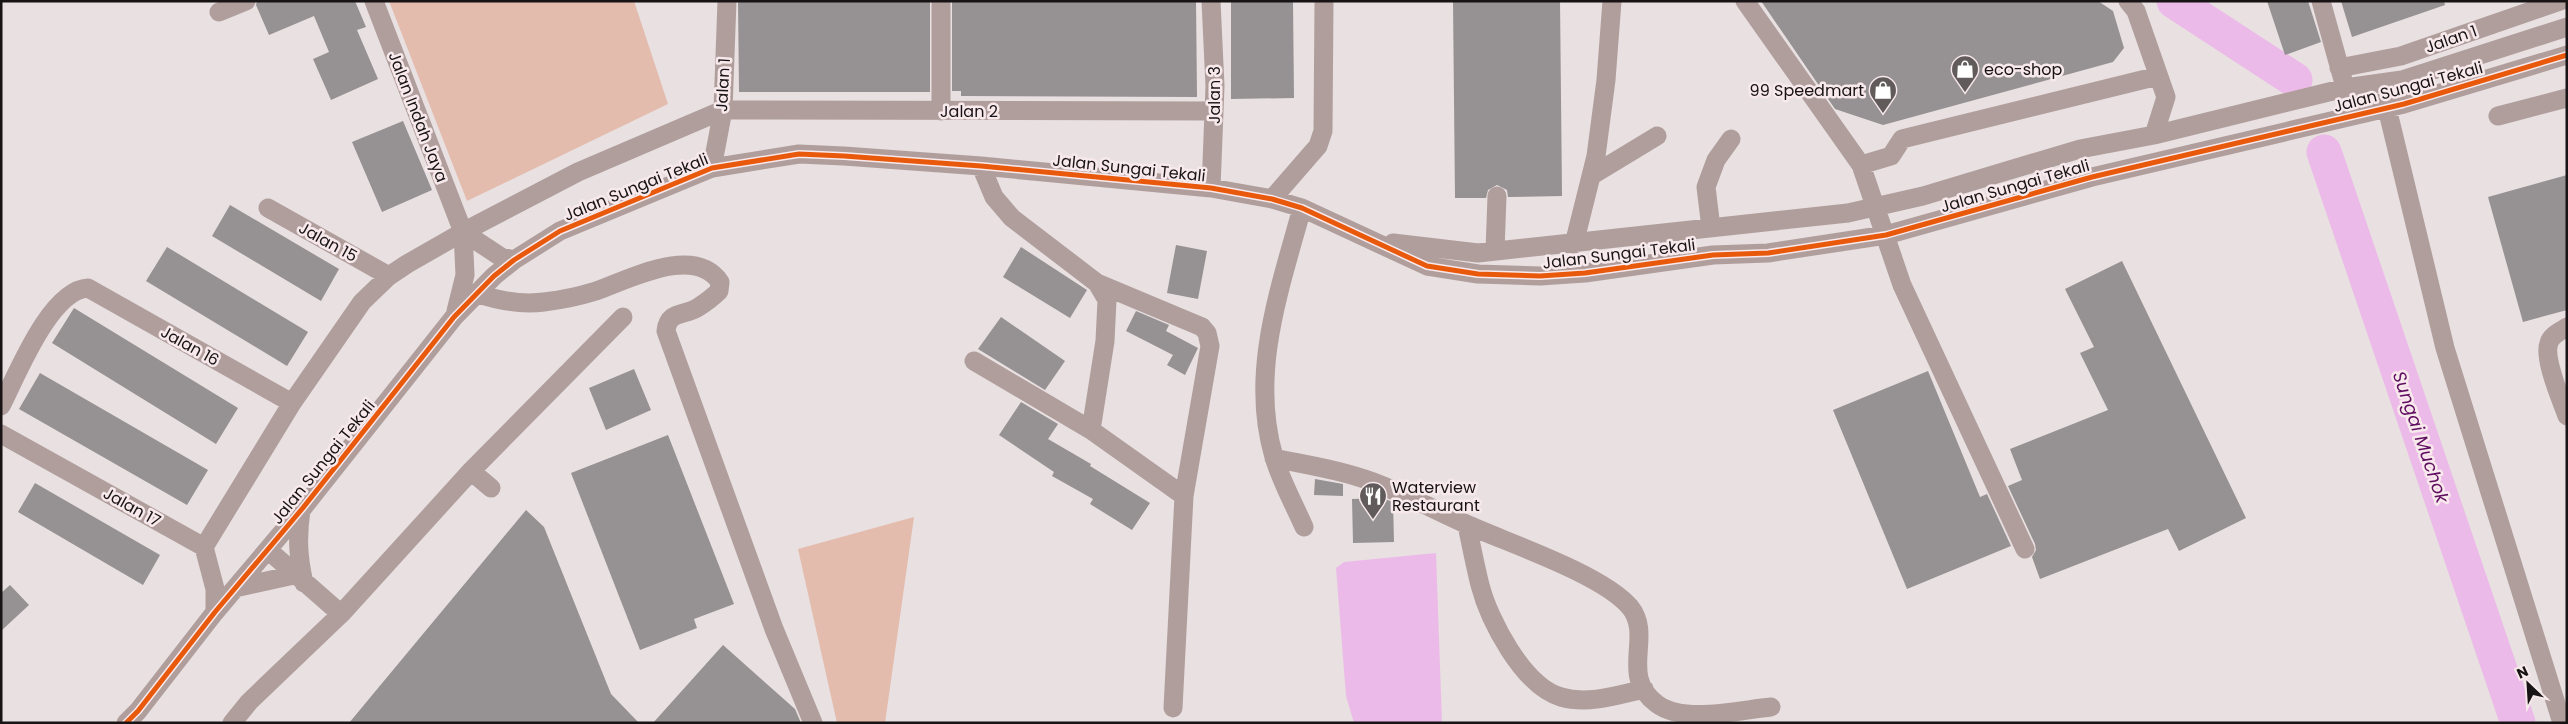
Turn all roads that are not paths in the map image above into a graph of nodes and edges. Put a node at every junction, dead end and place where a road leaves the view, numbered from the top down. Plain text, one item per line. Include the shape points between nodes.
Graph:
1 (246, 1) edge
2 (374, 1) edge
3 (727, 1) edge
4 (941, 1) edge
5 (1211, 1) edge
6 (1324, 1) edge
7 (1612, 1) edge
8 (1745, 1) edge
9 (2128, 1) edge
10 (2321, 1) edge
11 (2560, 1) edge
12 (219, 12) dead end
13 (2567, 27) edge
14 (2567, 55) edge
15 (2340, 68) junction
16 (2158, 76) junction
17 (2345, 88) junction
18 (2567, 98) edge
19 (2387, 108) junction
20 (723, 110) junction
21 (942, 111) junction
22 (1214, 111) junction
23 (2498, 116) dead end
24 (2312, 126) junction
25 (2154, 134) junction
26 (1657, 136) dead end
27 (1731, 139) dead end
28 (1862, 165) junction
29 (981, 166) junction
30 (712, 168) junction
31 (1590, 176) junction
32 (1211, 188) junction
33 (1497, 196) dead end
34 (1272, 199) junction
35 (1877, 207) junction
36 (268, 208) dead end
37 (1302, 208) junction
38 (1711, 228) junction
39 (463, 232) junction
40 (1886, 235) junction
41 (1372, 240) junction
42 (1574, 244) junction
43 (1495, 252) junction
44 (514, 260) junction
45 (389, 276) junction
46 (1097, 283) junction
47 (476, 293) junction
48 (454, 317) junction
49 (623, 317) dead end
50 (2567, 327) edge
51 (974, 361) dead end
52 (292, 403) junction
53 (1, 406) edge
54 (2567, 416) edge
55 (1091, 430) junction
56 (1, 434) edge
57 (1274, 458) junction
58 (470, 471) junction
59 (491, 488) dead end
60 (1184, 496) junction
61 (302, 509) junction
62 (1467, 524) junction
63 (1304, 527) dead end
64 (204, 547) junction
65 (2025, 549) dead end
66 (268, 550) junction
67 (299, 579) junction
68 (235, 588) junction
69 (214, 612) junction
70 (341, 614) junction
71 (1644, 690) junction
72 (1771, 707) dead end
73 (1172, 708) dead end
74 (126, 723) edge
75 (232, 723) edge
76 (813, 723) edge
77 (2562, 723) edge

1 - 12 street
2 - 39 street, Jalan Indah Jaya
3 - 20 street, Jalan 1
4 - 21 street
5 - 22 street, Jalan 3
6 - 34 street via 1323,130 1318,146
7 - 31 street via 1605,90
8 - 28 street
9 - 16 street via 2136,11
10 - 15 street
11 - 15 street, Jalan 1 via 2401,56
13 - 17 street, Jalan Sungai Tekali via 2402,80
14 - 19 street, Jalan Sungai Tekali
15 - 17 street
16 - 25 street via 2166,97
16 - 28 street via 1902,140 1891,156
17 - 19 street
17 - 24 street
17 - 25 street, Jalan Sungai Tekali
18 - 23 street
19 - 24 street, Jalan Sungai Tekali
19 - 77 street via 2445,348
20 - 21 street, Jalan 2
20 - 30 street, Jalan 1
20 - 39 street via 578,172
21 - 22 street, Jalan 2
22 - 32 street, Jalan 3
24 - 40 street, Jalan Sungai Tekali via 2092,177
25 - 35 street, Jalan Sungai Tekali via 2080,150
26 - 31 street
27 - 38 street via 1716,160 1706,187
28 - 35 street
29 - 30 street, Jalan Sungai Tekali via 799,154
29 - 32 street, Jalan Sungai Tekali
29 - 46 street via 994,197 1012,218
30 - 44 street, Jalan Sungai Tekali via 560,231
31 - 42 street
32 - 34 street, Jalan Sungai Tekali
33 - 43 street
34 - 37 street, Jalan Sungai Tekali
35 - 38 street, Jalan Sungai Tekali
35 - 40 street
36 - 45 street, Jalan 15
37 - 41 street, Jalan Sungai Tekali
37 - 57 street via 1268,336 1264,371 1266,423
38 - 42 street, Jalan Sungai Tekali
39 - 44 street via 501,257
39 - 45 street
39 - 48 street, Jalan Indah Jaya via 466,275
40 - 41 street, Jalan Sungai Tekali via 1768,252 1713,255 1540,276 1478,274 1427,266
40 - 65 street via 1902,284
41 - 43 street, Jalan Sungai Tekali via 1478,253
42 - 43 street, Jalan Sungai Tekali
44 - 47 street, Jalan Sungai Tekali
45 - 52 street via 362,302
46 - 55 street via 1107,300 1108,315
46 - 60 street via 1202,327 1207,333 1210,346
47 - 48 street, Jalan Sungai Tekali
47 - 76 street via 507,302 544,302 597,290 653,269 683,265 716,276 720,282 719,291 696,308 672,316 666,331 771,620
48 - 61 street, Jalan Sungai Tekali
49 - 58 street
50 - 54 street via 2549,342 2548,356
51 - 55 street
52 - 53 street, Jalan 16 via 88,288 74,292 49,314
52 - 64 street
55 - 60 street
56 - 64 street, Jalan 17
57 - 62 street via 1330,469 1373,482
57 - 63 street
58 - 59 street
58 - 70 street
60 - 73 street
61 - 66 street, Jalan Sungai Tekali
61 - 67 street via 297,533
62 - 71 street via 1574,571 1621,598 1638,622 1637,673
62 - 71 street via 1480,586 1498,628 1516,661 1540,685 1560,697 1595,700
64 - 69 street via 215,589
66 - 67 street
66 - 68 street, Jalan Sungai Tekali
67 - 68 street
67 - 70 street
68 - 69 street, Jalan Sungai Tekali
69 - 74 street, Jalan Sungai Tekali
70 - 75 street via 249,702
71 - 72 street via 1657,704 1674,713 1692,715

